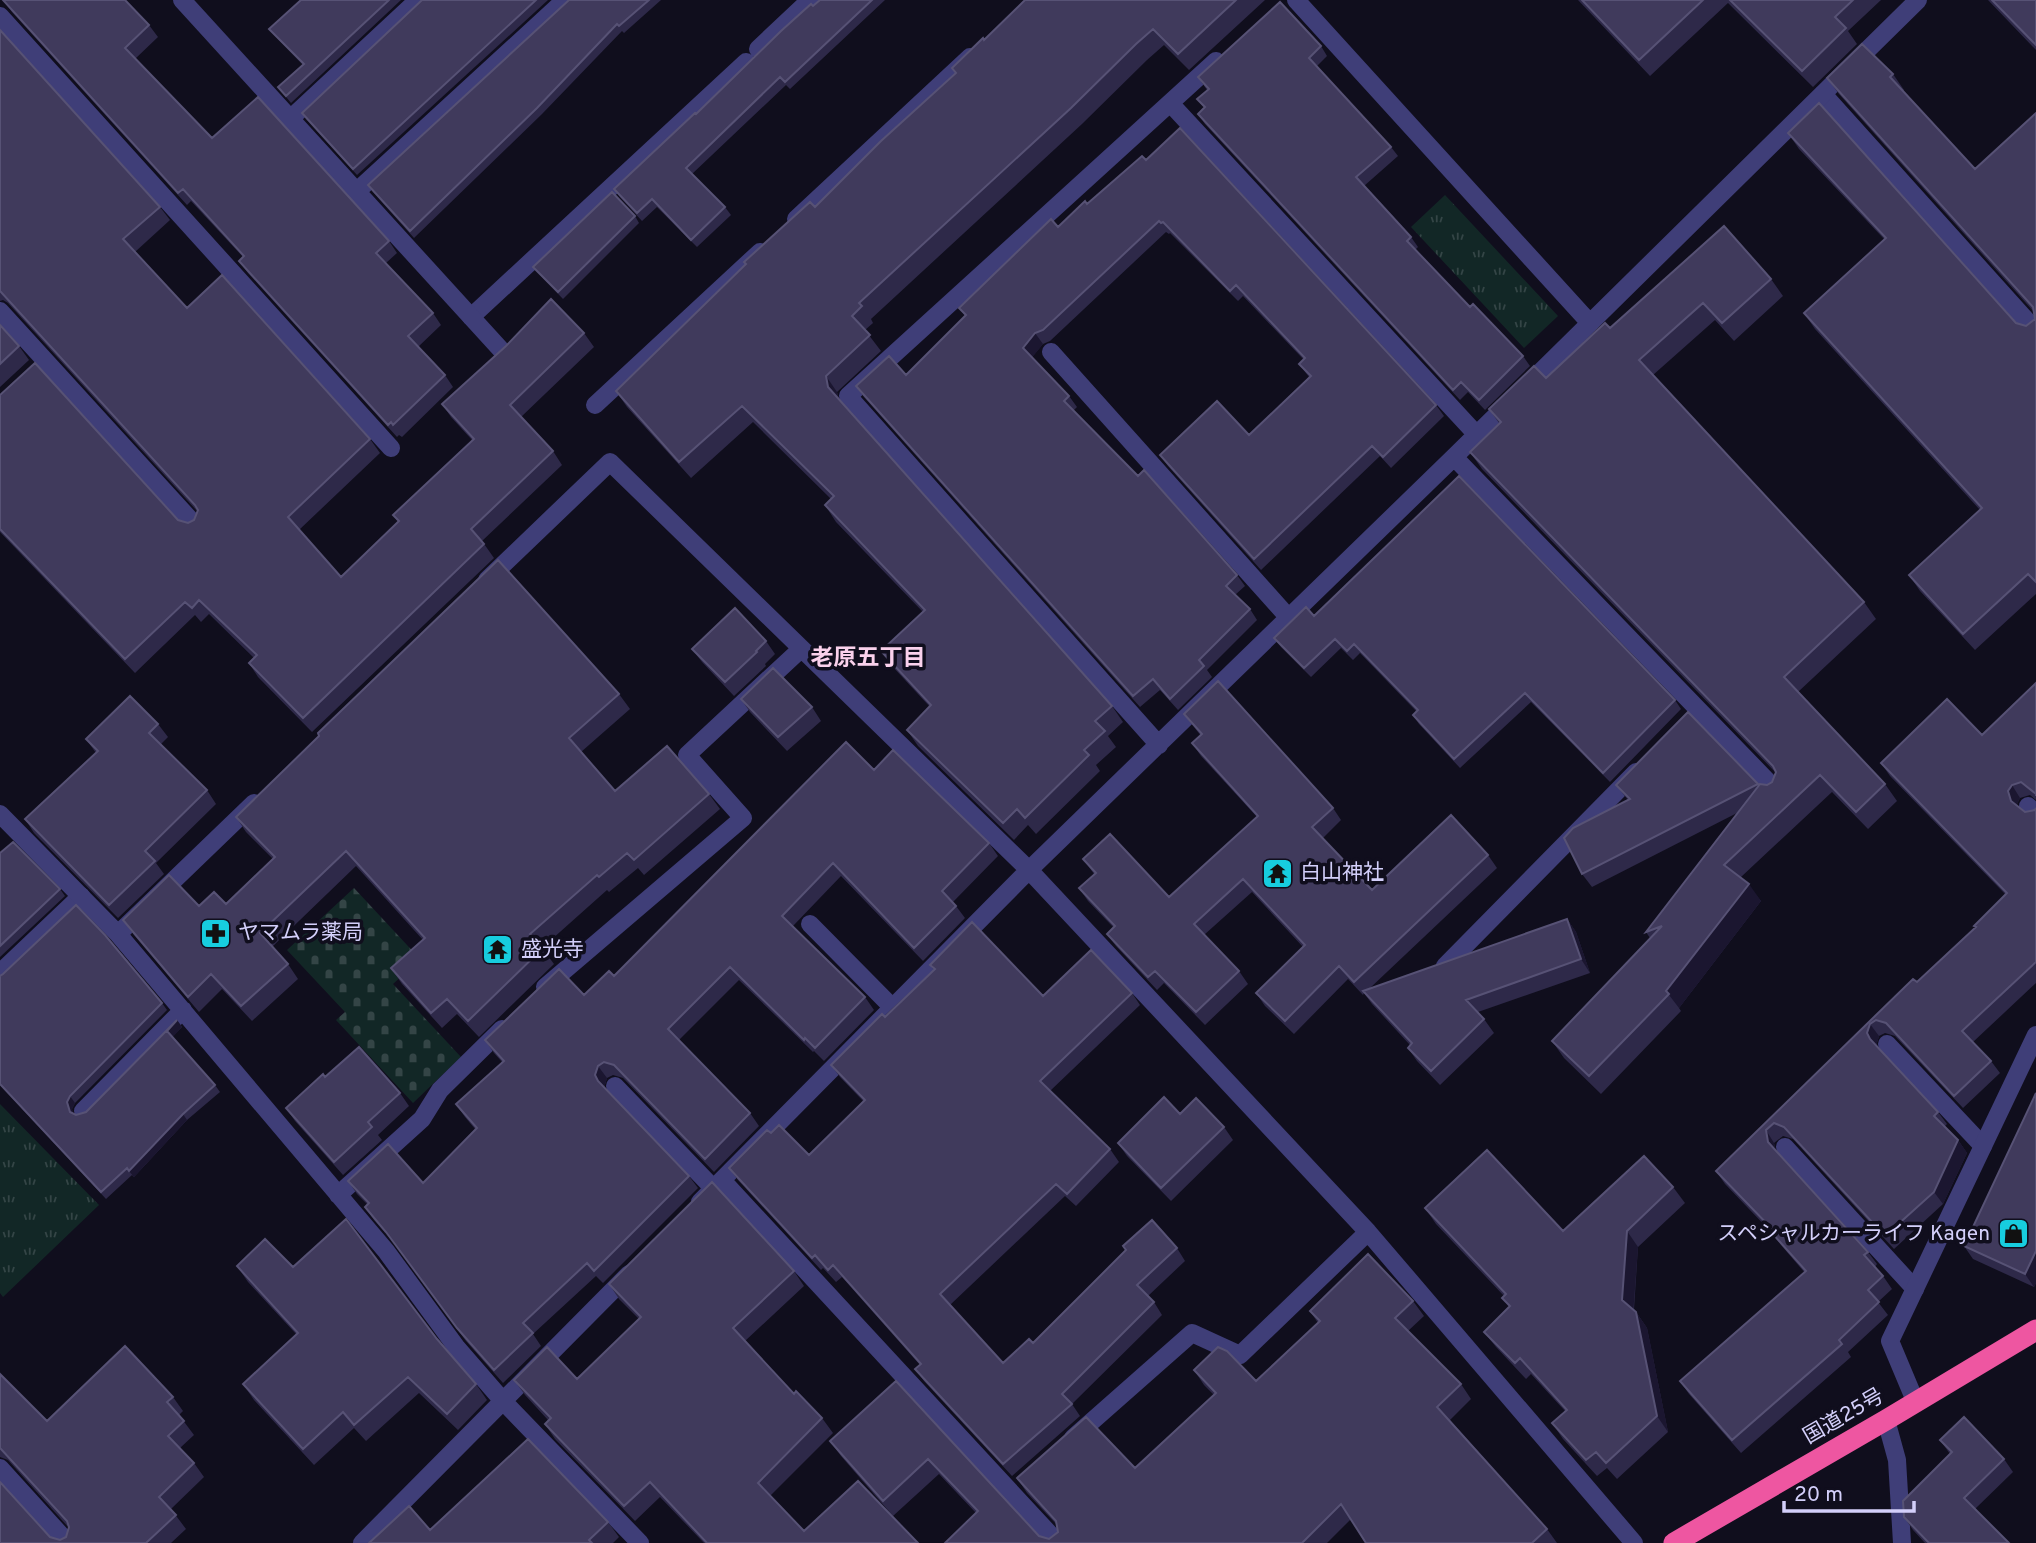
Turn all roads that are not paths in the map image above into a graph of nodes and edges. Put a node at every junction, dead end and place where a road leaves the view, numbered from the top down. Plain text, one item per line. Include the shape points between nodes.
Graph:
1 (182, 0) edge
2 (418, 0) edge
3 (565, 0) edge
4 (810, 0) edge
5 (1296, 0) edge
6 (1918, 0) edge
7 (0, 16) edge
8 (981, 47) edge
9 (1232, 47) edge
10 (1823, 94) junction
11 (1170, 103) junction
12 (290, 119) junction
13 (356, 192) junction
14 (0, 311) edge
15 (471, 317) junction
16 (1590, 322) junction
17 (2036, 331) edge
18 (503, 352) edge
19 (1051, 352) dead end
20 (595, 405) dead end
21 (1476, 435) junction
22 (391, 447) dead end
23 (1454, 457) junction
24 (196, 526) edge
25 (470, 596) edge
26 (1289, 618) junction
27 (801, 649) junction
28 (1159, 745) junction
29 (1649, 759) edge
30 (268, 789) edge
31 (1777, 791) edge
32 (0, 815) edge
33 (1029, 870) junction
34 (81, 896) junction
35 (810, 924) dead end
36 (118, 934) junction
37 (1445, 966) edge
38 (0, 973) edge
39 (530, 1002) edge
40 (893, 1008) junction
41 (183, 1010) junction
42 (510, 1021) edge
43 (2036, 1035) edge
44 (1887, 1044) edge
45 (615, 1086) edge
46 (83, 1111) edge
47 (1983, 1146) junction
48 (1785, 1147) edge
49 (718, 1184) junction
50 (338, 1195) junction
51 (685, 1218) edge
52 (1368, 1232) junction
53 (637, 1266) edge
54 (1915, 1289) junction
55 (2036, 1330) edge
56 (503, 1401) junction
57 (1916, 1403) junction
58 (1886, 1420) junction
59 (1060, 1449) edge
60 (4, 1478) edge
61 (68, 1543) edge
62 (362, 1543) edge
63 (640, 1543) edge
64 (1058, 1543) edge
65 (1634, 1543) edge
66 (1674, 1543) edge
67 (1902, 1543) edge

1 - 12 street
2 - 12 street
3 - 13 street
4 - 15 street
5 - 16 street
6 - 10 street
7 - 22 street
8 - 20 street
9 - 11 street
10 - 16 street
10 - 17 street
11 - 21 street
11 - 28 street via 848,396
12 - 13 street
13 - 15 street
14 - 24 street via 41,364
15 - 18 street
16 - 21 street
19 - 26 street
21 - 23 street
23 - 26 street
23 - 31 street via 1693,714
25 - 27 street via 610,462
26 - 28 street
27 - 33 street
27 - 39 street via 687,755 743,818
28 - 33 street
29 - 37 street
30 - 36 street
32 - 34 street
33 - 40 street
33 - 52 street
34 - 36 street
34 - 38 street
35 - 40 street
36 - 41 street
40 - 49 street
41 - 46 street
41 - 50 street
42 - 50 street via 440,1090 422,1119
43 - 47 street
44 - 47 street
45 - 49 street
47 - 54 street
48 - 54 street
49 - 51 street
49 - 64 street via 1015,1489
50 - 56 street
52 - 59 street via 1240,1355 1192,1333
52 - 65 street
53 - 56 street
54 - 57 street via 1890,1341
55 - 57 highway, 国道25号
56 - 62 street
56 - 63 street
57 - 58 highway, 国道25号
58 - 66 highway, 国道25号
58 - 67 street via 1897,1460
60 - 61 street

